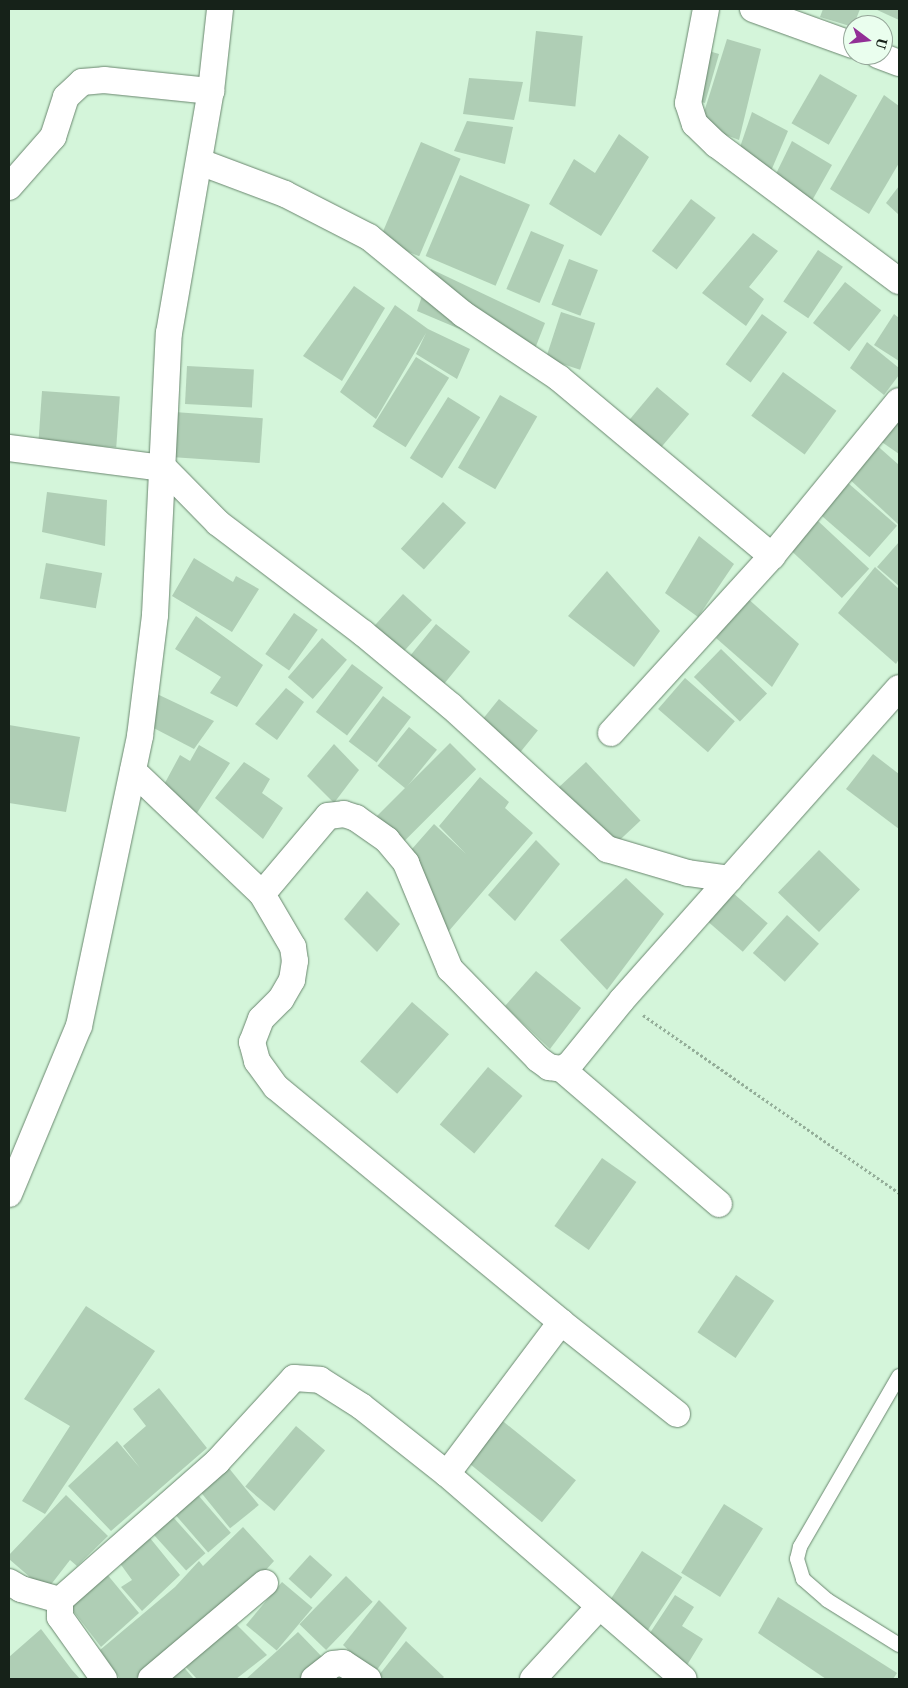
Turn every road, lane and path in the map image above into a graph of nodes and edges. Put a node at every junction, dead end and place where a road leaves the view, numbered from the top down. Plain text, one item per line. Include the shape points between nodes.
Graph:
1 (220, 9) edge
2 (706, 9) edge
3 (753, 9) edge
4 (843, 41) edge
5 (211, 91) junction
6 (200, 162) junction
7 (9, 187) edge
8 (899, 281) edge
9 (899, 401) edge
10 (9, 448) edge
11 (164, 468) junction
12 (772, 556) junction
13 (899, 688) edge
14 (611, 733) dead end
15 (133, 771) junction
16 (730, 879) junction
17 (262, 894) junction
18 (622, 1000) junction
19 (562, 1069) junction
20 (899, 1193) edge
21 (9, 1194) edge
22 (719, 1204) dead end
23 (561, 1322) junction
24 (899, 1376) edge
25 (677, 1414) dead end
26 (447, 1474) junction
27 (9, 1582) edge
28 (265, 1583) dead end
29 (60, 1600) junction
30 (599, 1608) junction
31 (899, 1645) edge
32 (104, 1679) edge
33 (152, 1679) edge
34 (314, 1679) edge
35 (368, 1679) edge
36 (533, 1679) edge
37 (684, 1679) edge

1 - 5 street
2 - 8 street via 688,103 696,124 717,145
3 - 4 street
5 - 6 street
5 - 7 street via 104,80 82,82 66,97 53,137
6 - 11 street via 169,333
6 - 12 street via 285,194 369,237 463,314 559,378
9 - 12 street
10 - 11 street
11 - 15 street via 153,640
11 - 16 street via 218,523 363,633 451,706 607,850 688,873
12 - 14 street
13 - 16 street
15 - 17 street
15 - 21 street via 79,1026
16 - 18 street
17 - 19 street via 328,816 336,813 356,818 387,840 406,863 450,969 538,1060
17 - 23 street via 293,947 295,961 292,980 256,1029 252,1042 257,1061 276,1087
18 - 19 street via 570,1064
18 - 20 path
19 - 22 street
23 - 25 street
23 - 26 street
24 - 31 lane via 796,1559 803,1579 827,1600
26 - 29 street via 361,1406 320,1380 294,1378 217,1462
26 - 30 street
27 - 29 street via 20,1589
28 - 33 street
29 - 32 street via 60,1617
30 - 36 street
30 - 37 street
34 - 35 street via 333,1664 344,1663

